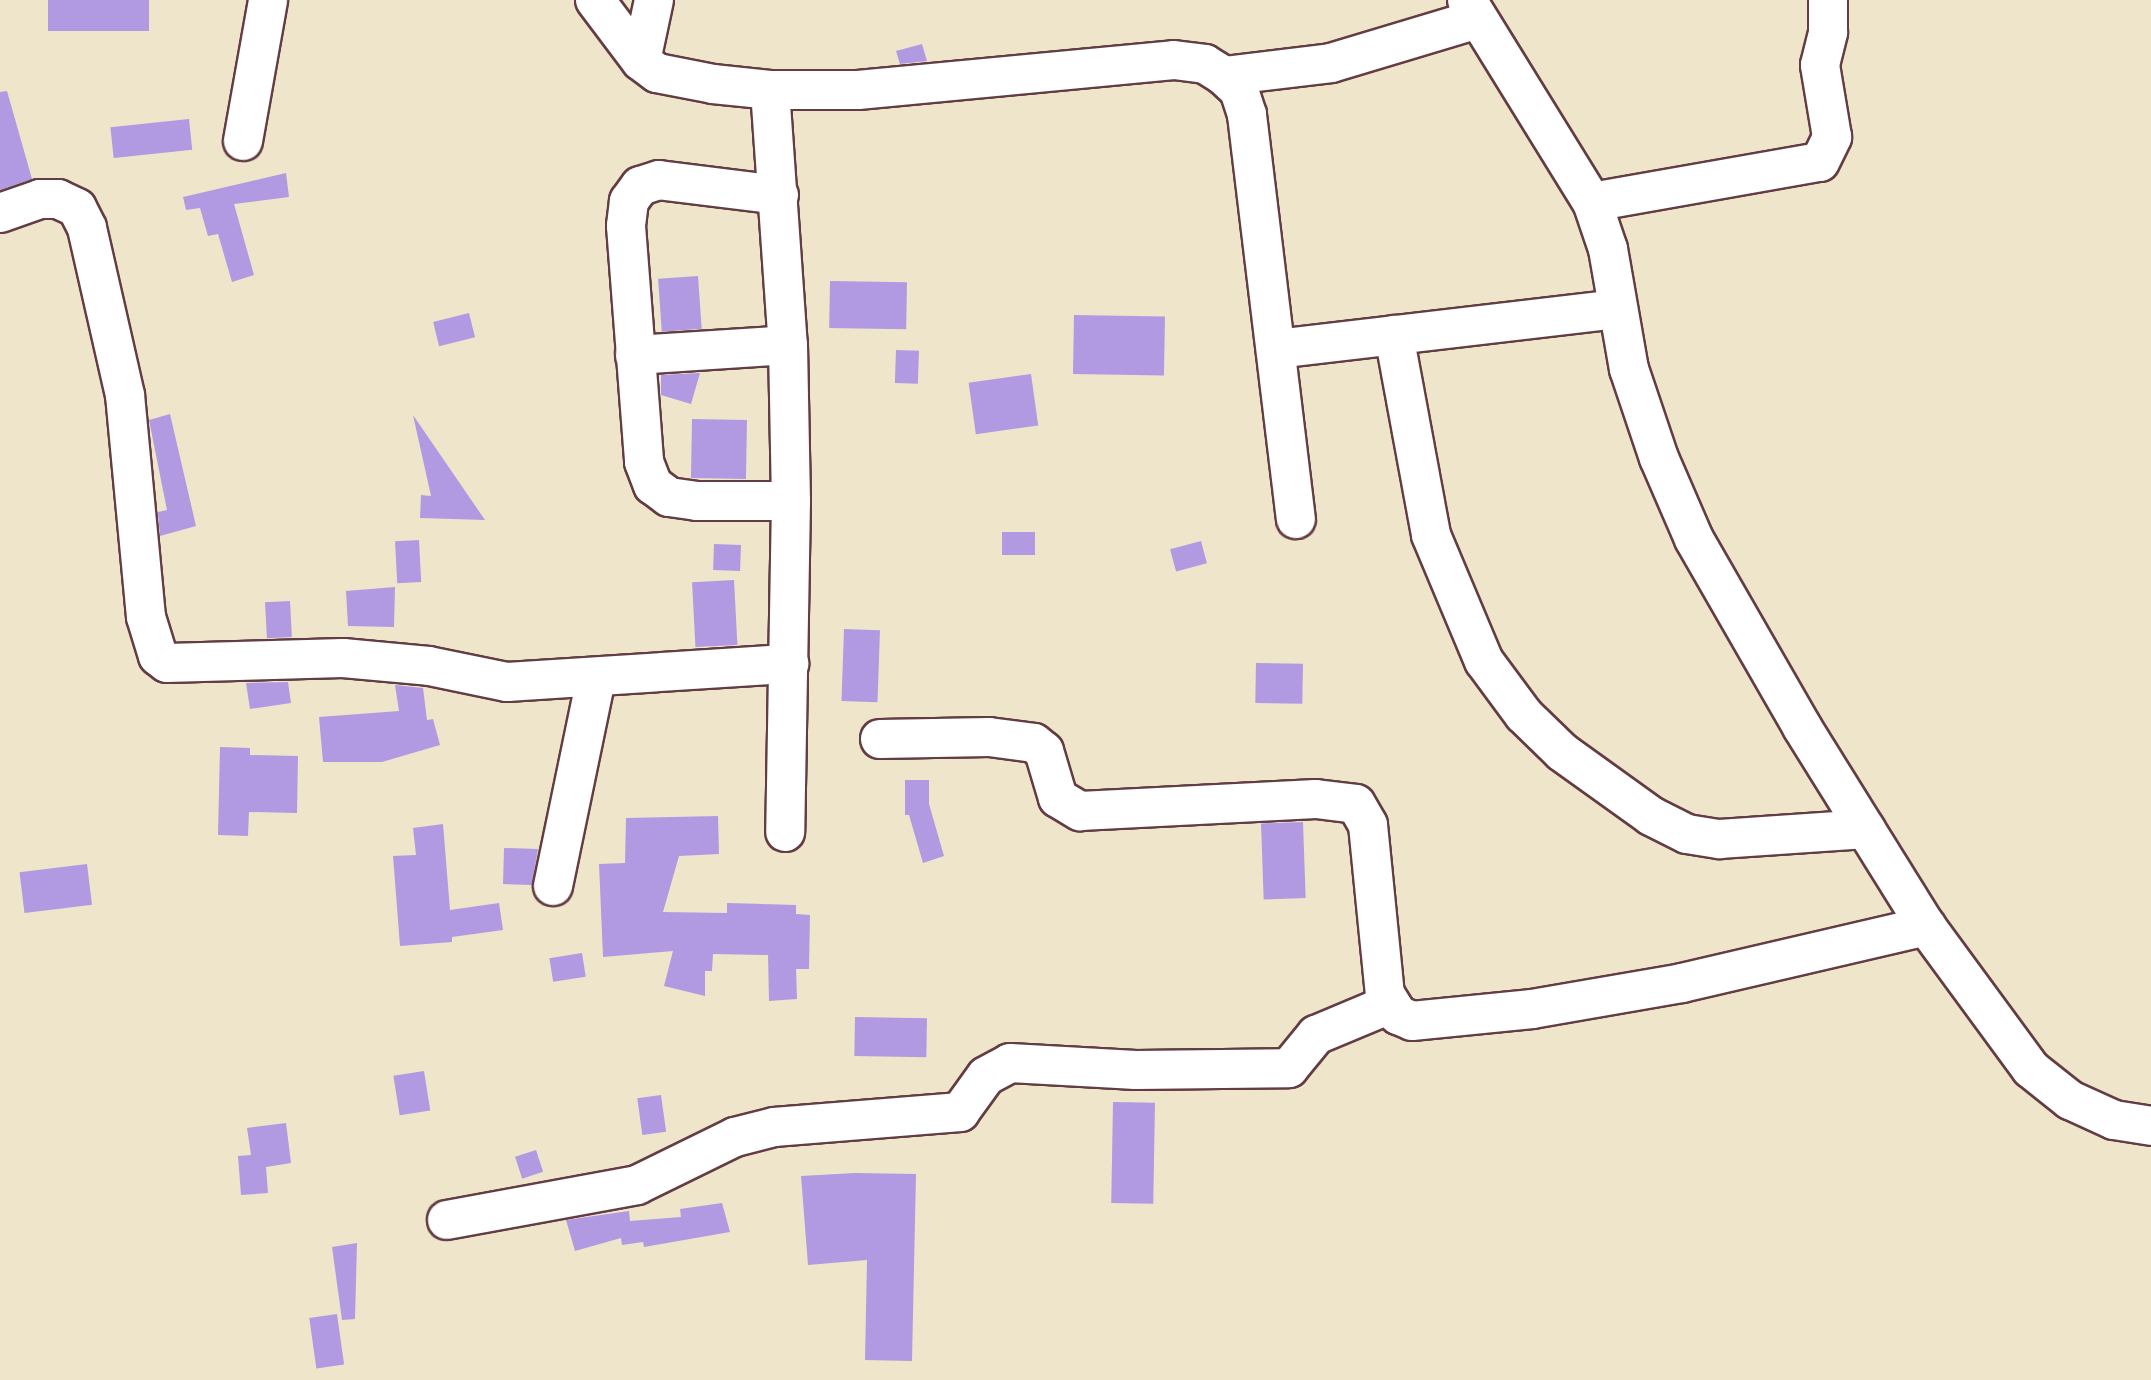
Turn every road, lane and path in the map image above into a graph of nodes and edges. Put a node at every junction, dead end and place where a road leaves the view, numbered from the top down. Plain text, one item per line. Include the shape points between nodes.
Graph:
1 (268, 0) edge
2 (595, 0) edge
3 (654, 0) edge
4 (1828, 0) edge
5 (1473, 9) edge
6 (641, 61) junction
7 (1224, 76) junction
8 (770, 90) junction
9 (243, 141) dead end
10 (779, 195) junction
11 (1592, 202) junction
12 (0, 213) edge
13 (1617, 309) junction
14 (1394, 335) junction
15 (788, 345) junction
16 (1277, 349) junction
17 (635, 355) junction
18 (791, 501) junction
19 (1296, 519) dead end
20 (789, 664) junction
21 (596, 678) junction
22 (880, 739) dead end
23 (1866, 829) junction
24 (785, 832) dead end
25 (553, 886) dead end
26 (1926, 926) junction
27 (1390, 1004) junction
28 (2151, 1126) edge
29 (447, 1220) dead end

1 - 9 street
2 - 6 street
3 - 6 street
4 - 11 street via 1820,65 1832,137 1820,162
5 - 7 street via 1331,63
5 - 11 street
6 - 8 street via 680,79
7 - 8 street via 1205,64 1174,60 858,90
7 - 16 street via 1239,90 1247,115
8 - 10 street
10 - 15 street
10 - 17 street via 680,180 640,186 629,201 626,226
11 - 13 street via 1608,249
12 - 21 street via 40,199 58,199 77,208 87,228 125,395 146,617 158,656 177,663 383,661 507,682
13 - 14 street
13 - 23 street via 1629,369 1694,539
14 - 16 street
14 - 23 street via 1431,535 1484,661 1524,715 1562,752 1651,816 1687,834 1720,839
15 - 17 street
15 - 18 street
16 - 19 street
17 - 18 street via 644,462 653,485 669,497 696,501
18 - 20 street
20 - 21 street
20 - 24 street
21 - 25 street
22 - 27 street via 989,737 1034,743 1044,751 1058,798 1080,811 1316,799 1356,804 1368,825 1381,973
23 - 26 street
26 - 27 street via 1787,962 1532,1009 1427,1022 1398,1015
26 - 28 street via 2031,1069 2070,1100 2114,1120
27 - 29 street via 1316,1035 1289,1068 1136,1070 1010,1063 986,1076 960,1112 774,1127 735,1137 637,1185

